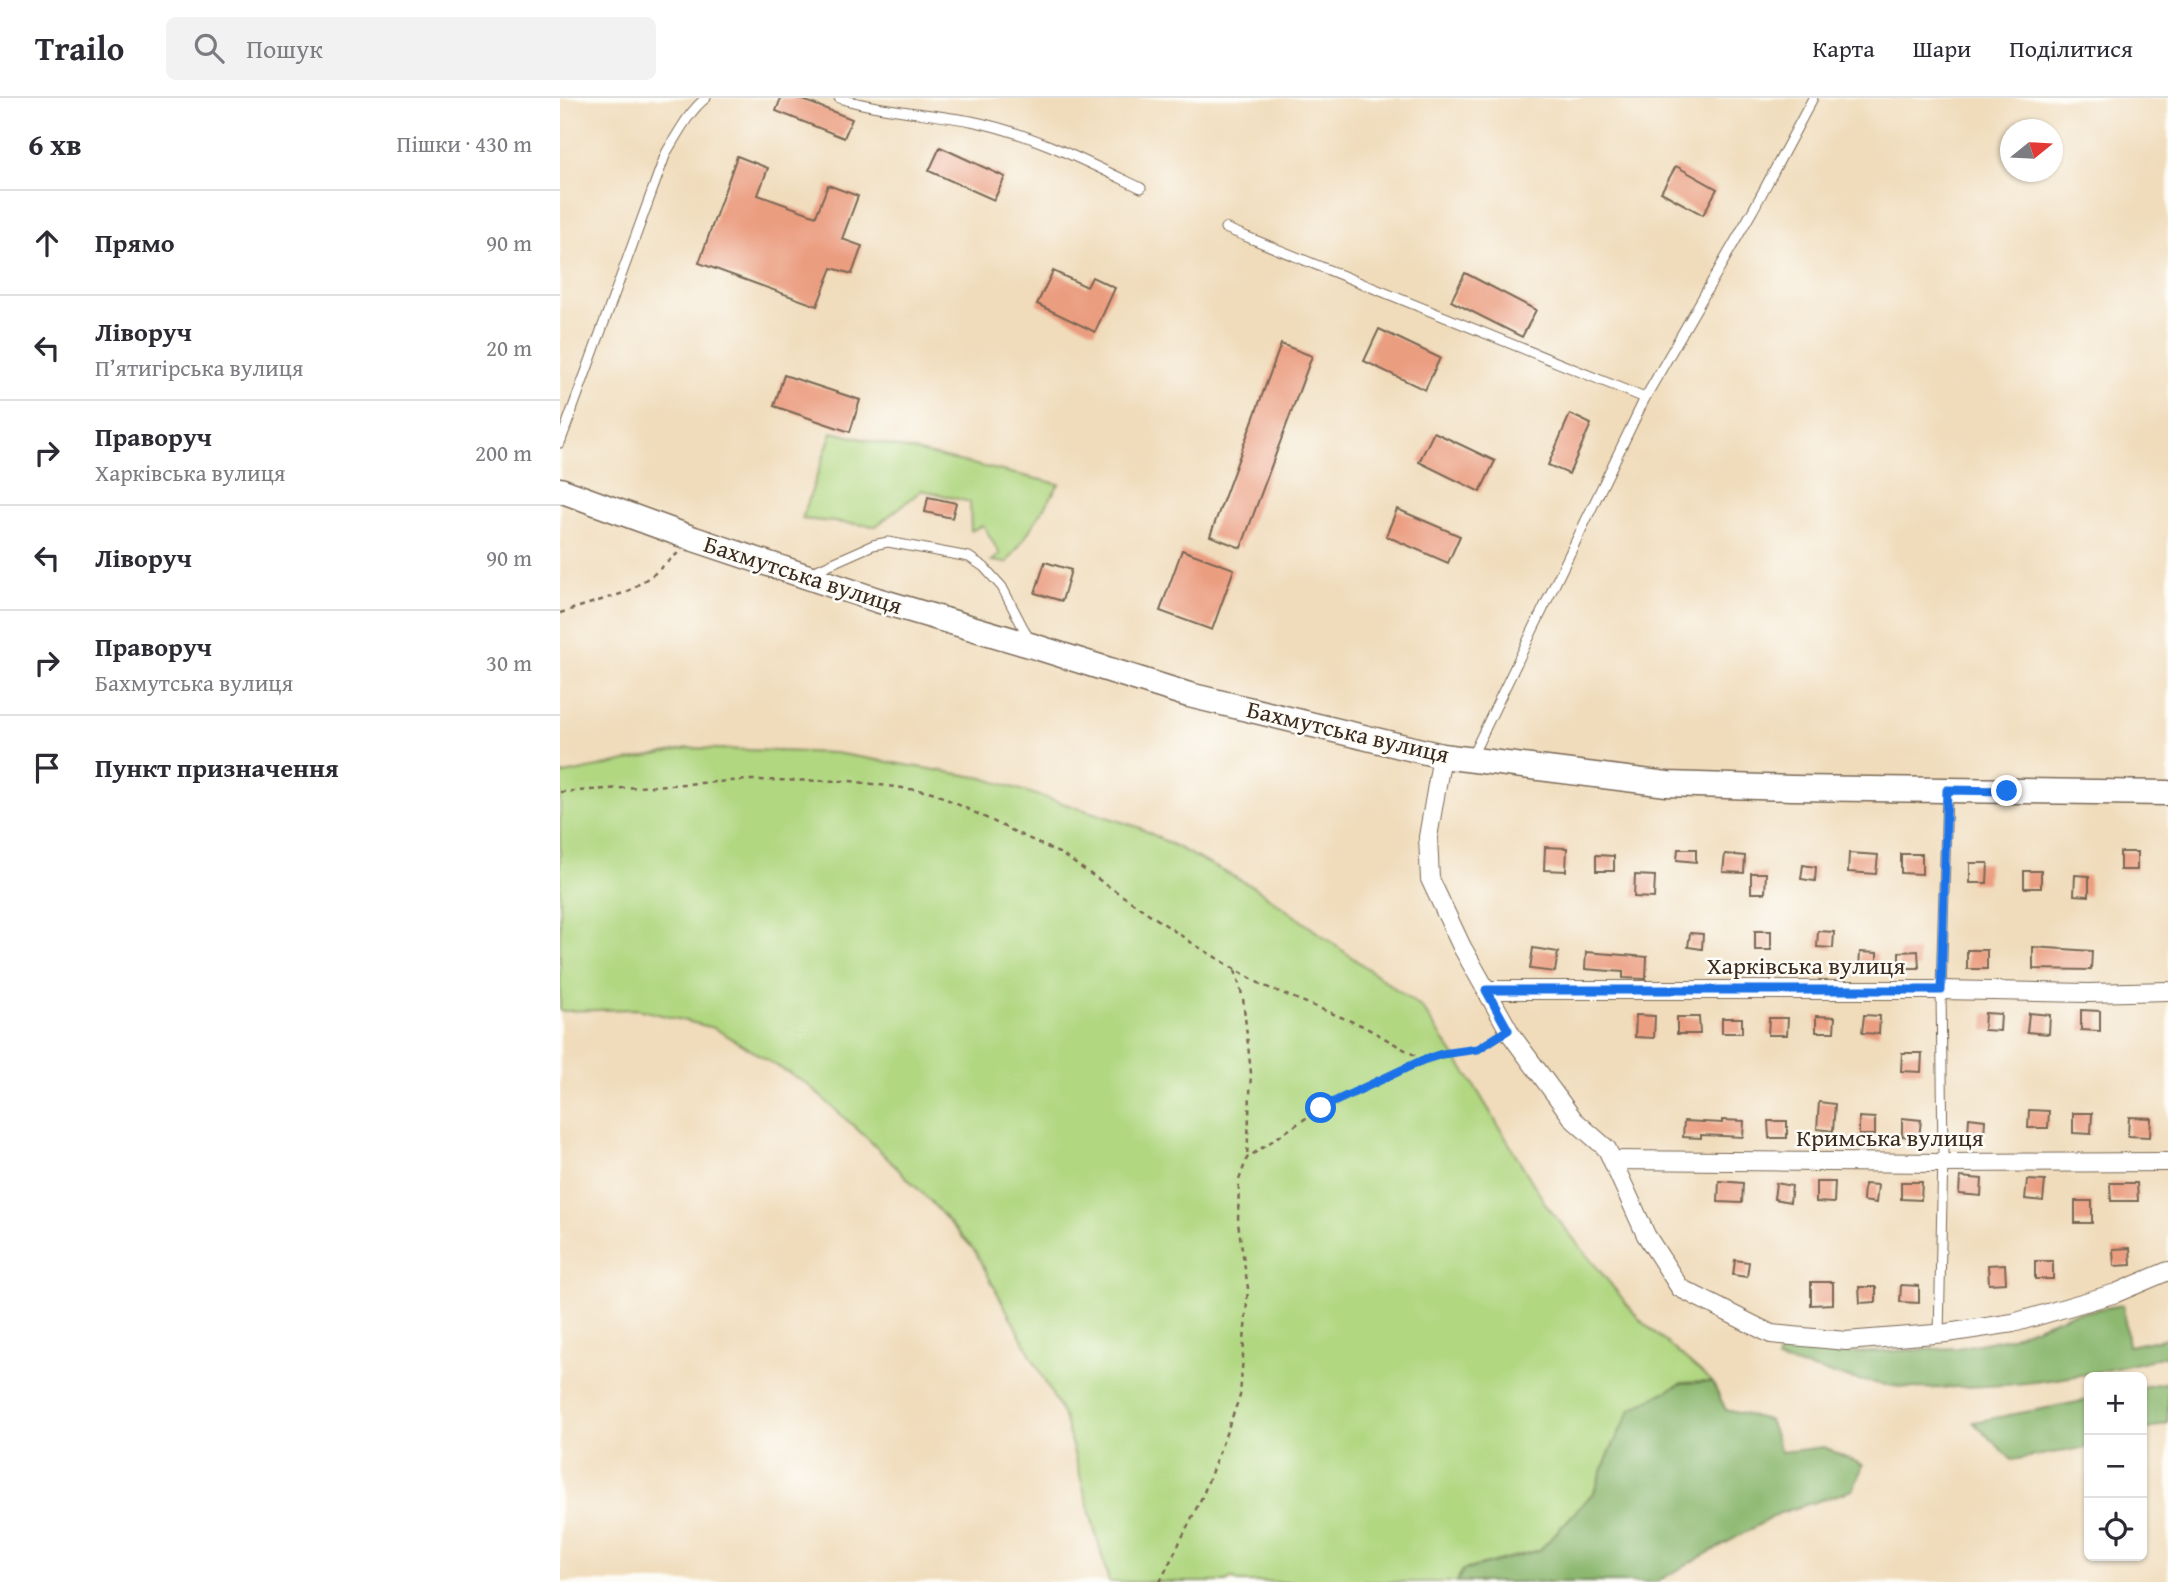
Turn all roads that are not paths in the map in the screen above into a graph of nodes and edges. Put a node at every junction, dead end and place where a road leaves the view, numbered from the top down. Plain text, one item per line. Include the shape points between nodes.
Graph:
1 (706, 98) edge
2 (839, 98) edge
3 (1813, 98) edge
4 (1141, 188) dead end
5 (1225, 228) dead end
6 (1645, 398) junction
7 (560, 443) edge
8 (560, 489) edge
9 (803, 576) junction
10 (1033, 646) junction
11 (1441, 757) junction
12 (1469, 760) junction
13 (1947, 790) junction
14 (2168, 793) edge
15 (1486, 990) junction
16 (1941, 990) junction
17 (2168, 991) edge
18 (1612, 1160) junction
19 (1942, 1163) junction
20 (2168, 1163) edge
21 (2168, 1271) edge
22 (1939, 1334) junction

1 - 7 lane via 666,153
2 - 4 lane via 972,121 1018,134
3 - 6 lane
5 - 6 lane
6 - 12 lane
8 - 9 main road, Бахмутська вулиця
9 - 10 main road, Бахмутська вулиця
9 - 10 lane via 888,542 969,557 1002,587
10 - 11 main road, Бахмутська вулиця via 1189,695
11 - 12 main road, Бахмутська вулиця
11 - 15 street via 1428,837 1430,879
12 - 13 main road, Бахмутська вулиця via 1667,784
13 - 14 main road, Бахмутська вулиця
13 - 16 lane
15 - 16 street, Харківська вулиця
15 - 18 street via 1508,1030 1574,1120 1607,1149
16 - 17 street, Харківська вулиця
16 - 19 lane
18 - 19 street, Кримська вулиця
18 - 22 street via 1646,1235 1680,1288 1771,1334 1846,1341
19 - 20 street, Кримська вулиця
19 - 22 lane
21 - 22 street via 2116,1293 2013,1323

